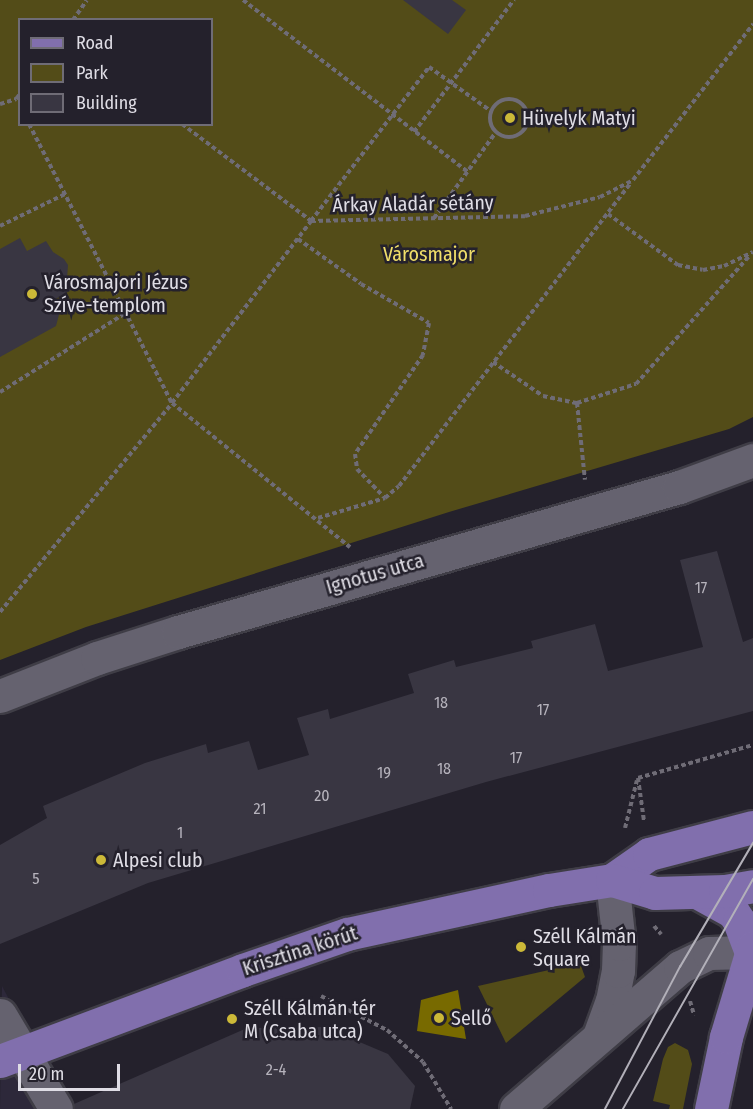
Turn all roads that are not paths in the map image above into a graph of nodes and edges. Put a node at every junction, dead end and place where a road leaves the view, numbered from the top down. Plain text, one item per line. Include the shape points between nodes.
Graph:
1 (753, 460) edge
2 (0, 696) edge
3 (753, 827) edge
4 (700, 839) junction
5 (753, 852) edge
6 (612, 880) junction
7 (753, 886) edge
8 (697, 892) junction
9 (752, 952) edge
10 (0, 1015) edge
11 (599, 1038) junction
12 (12, 1056) edge
13 (524, 1106) edge
14 (56, 1109) edge
15 (711, 1109) edge

1 - 2 street, Ignotus utca via 679,487 97,658
3 - 4 main road, Krisztina körút
4 - 5 main road
4 - 6 main road, Krisztina körút via 649,854
6 - 8 main road, Krisztina körút via 655,893
6 - 11 street via 618,971
6 - 12 main road, Krisztina körút via 538,892 347,934
7 - 8 main road, Krisztina körút
8 - 9 main road via 733,912
9 - 11 street via 709,953 680,967
9 - 15 main road via 726,1037
10 - 12 street
11 - 13 street
12 - 14 street

